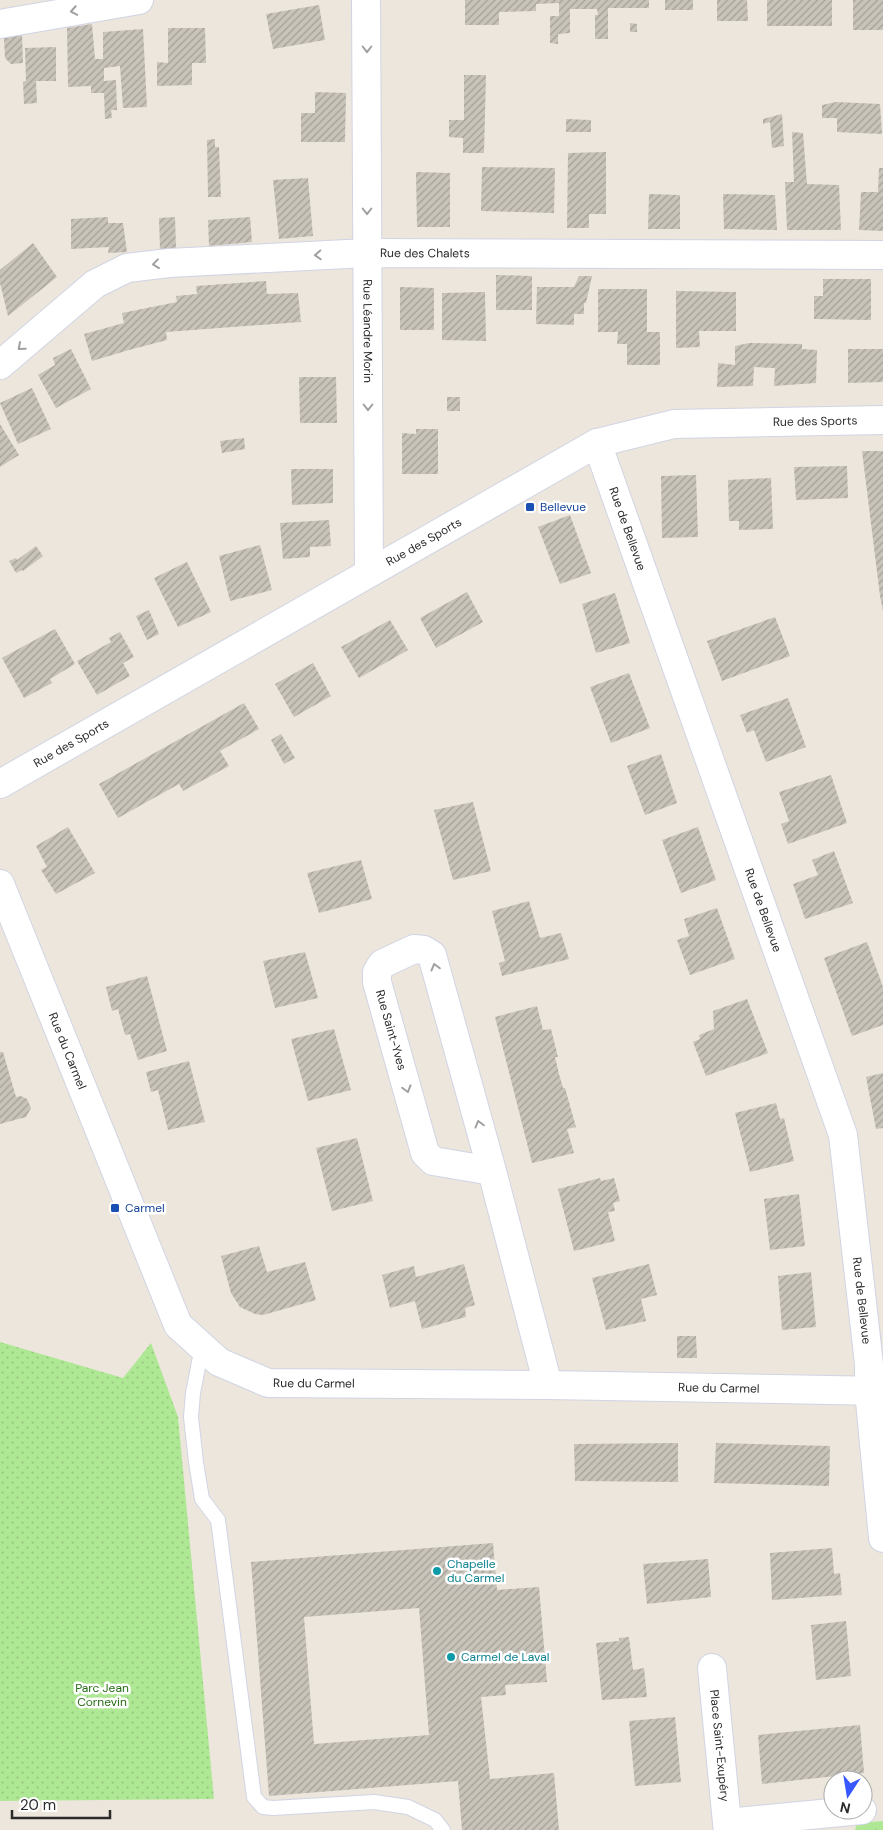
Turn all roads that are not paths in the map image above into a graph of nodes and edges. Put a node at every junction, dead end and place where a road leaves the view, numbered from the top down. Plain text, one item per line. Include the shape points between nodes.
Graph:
1 (139, 0) edge
2 (366, 0) edge
3 (0, 24) edge
4 (367, 253) junction
5 (883, 255) edge
6 (0, 365) edge
7 (883, 420) edge
8 (597, 443) junction
9 (369, 573) junction
10 (0, 784) edge
11 (0, 884) edge
12 (492, 1171) junction
13 (202, 1347) junction
14 (548, 1385) junction
15 (876, 1391) edge
16 (883, 1538) edge
17 (712, 1668) dead end
18 (823, 1815) edge
19 (728, 1826) edge
20 (443, 1830) edge

1 -> 3 street
2 -> 4 street, Rue Léandre Morin
4 - 5 street, Rue des Chalets
4 -> 6 street, Rue des Chalets via 127,268 95,284
4 -> 9 street, Rue Léandre Morin
7 - 8 street, Rue des Sports via 674,424
8 - 9 street, Rue des Sports
8 - 15 street, Rue de Bellevue via 843,1135 869,1364
9 - 10 street, Rue des Sports
11 - 13 street, Rue du Carmel via 178,1325
12 -> 12 street, Rue Saint-Yves via 432,955 414,949 382,964 377,972 377,982 425,1153 433,1161
12 - 14 street, Rue Saint-Yves
13 - 14 street, Rue du Carmel via 219,1362 268,1383
13 - 20 lane via 191,1417 196,1462 202,1499 218,1520 254,1797 263,1807 272,1808 374,1802 408,1807 434,1820
14 - 15 street, Rue du Carmel
15 - 16 street, Rue de Bellevue
17 - 19 street, Place Saint-Exupéry
18 - 19 street, Place Saint-Exupéry

